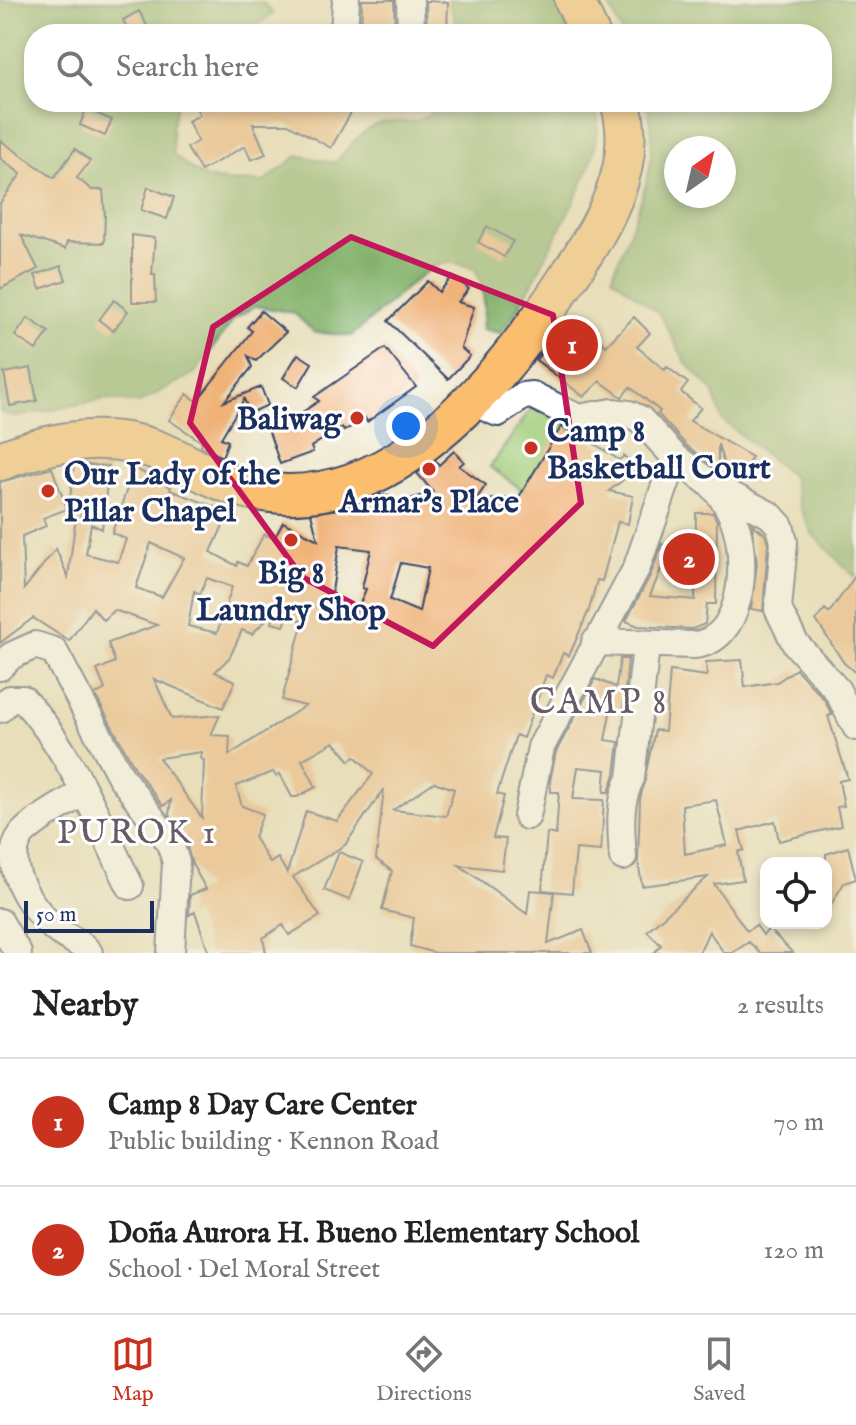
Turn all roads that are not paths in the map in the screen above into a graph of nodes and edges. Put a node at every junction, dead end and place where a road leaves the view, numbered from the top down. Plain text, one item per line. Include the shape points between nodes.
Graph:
1 (346, 0) edge
2 (410, 0) edge
3 (574, 0) edge
4 (345, 24) edge
5 (411, 24) edge
6 (585, 24) edge
7 (622, 112) edge
8 (472, 402) junction
9 (675, 457) junction
10 (0, 461) edge
11 (713, 486) junction
12 (595, 642) junction
13 (646, 646) junction
14 (0, 667) edge
15 (0, 709) edge
16 (856, 727) edge
17 (84, 791) junction
18 (527, 816) dead end
19 (623, 857) dead end
20 (130, 886) dead end
21 (0, 922) edge
22 (18, 953) edge
23 (89, 953) edge
24 (171, 953) edge

1 - 4 street
2 - 5 street
3 - 6 highway
7 - 8 highway via 628,148 622,179 581,258 543,315
8 - 9 street via 498,413 532,395 578,418 629,414
8 - 10 highway via 448,426 384,467 297,495 235,486 168,454 120,439 53,445
9 - 11 street
9 - 12 street via 637,567
11 - 13 street via 737,529 740,576 734,612 709,644
11 - 16 street via 750,503 780,526 784,542 778,609 795,643 837,690
12 - 13 street
12 - 18 street via 541,747
13 - 19 street via 631,778 620,812
14 - 24 street via 35,645 54,651 121,777 169,841 176,862
15 - 17 street via 10,699 23,699 40,717
17 - 20 street
17 - 23 street via 21,834 9,854 14,883 59,933
21 - 22 street

